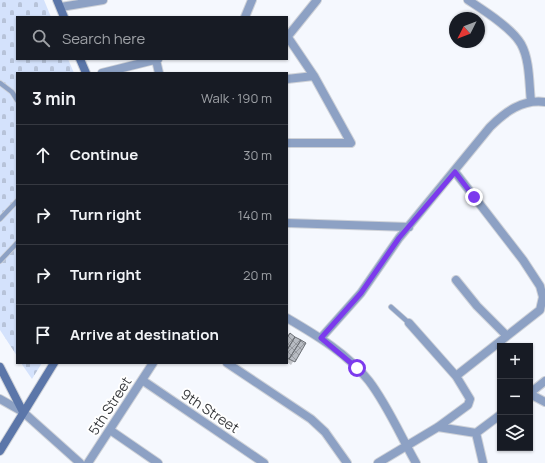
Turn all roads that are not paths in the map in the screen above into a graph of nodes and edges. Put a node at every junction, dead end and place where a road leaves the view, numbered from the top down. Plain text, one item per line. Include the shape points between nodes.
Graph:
1 (103, 0) edge
2 (252, 0) edge
3 (317, 0) edge
4 (468, 0) edge
5 (59, 4) edge
6 (64, 16) edge
7 (245, 16) edge
8 (288, 36) edge
9 (80, 60) edge
10 (153, 60) edge
11 (157, 60) edge
12 (86, 72) edge
13 (106, 72) edge
14 (159, 72) edge
15 (314, 76) junction
16 (288, 79) edge
17 (0, 83) edge
18 (16, 98) edge
19 (531, 102) junction
20 (545, 102) edge
21 (288, 143) edge
22 (455, 172) junction
23 (16, 202) edge
24 (0, 219) edge
25 (288, 223) edge
26 (409, 228) junction
27 (16, 244) edge
28 (0, 261) edge
29 (456, 280) dead end
30 (391, 307) dead end
31 (288, 319) edge
32 (409, 323) joint
33 (507, 336) junction
34 (321, 338) junction
35 (53, 364) edge
36 (152, 364) edge
37 (228, 364) edge
38 (0, 367) edge
39 (456, 376) junction
40 (142, 380) junction
41 (545, 381) edge
42 (533, 391) edge
43 (533, 395) edge
44 (0, 399) edge
45 (545, 402) edge
46 (23, 412) junction
47 (497, 417) edge
48 (438, 427) junction
49 (110, 430) junction
50 (476, 433) junction
51 (406, 446) junction
52 (0, 451) edge
53 (80, 463) edge
54 (88, 463) edge
55 (158, 463) edge
56 (264, 463) edge
57 (347, 463) edge
58 (378, 463) edge
59 (416, 463) edge
60 (483, 463) edge

1 - 5 street
2 - 7 street
3 - 8 street
4 - 19 street via 520,43 525,55
5 - 6 main road
8 - 15 street
9 - 12 main road
10 - 13 street
11 - 14 street
15 - 16 street
15 - 21 street via 351,143
17 - 18 lane
19 - 20 street
19 - 22 street via 513,108 501,116
22 - 26 street
22 - 33 street via 540,286 543,297 540,310
23 - 24 lane
25 - 26 street
26 - 34 street via 399,238 361,293
27 - 28 lane
29 - 33 street
30 - 32 lane
31 - 34 street
32 - 39 street
33 - 39 street
34 - 51 street via 368,380 382,400
35 - 46 main road
36 - 40 street, 5th Street
37 - 57 street via 311,419 325,432
38 - 46 main road
39 - 48 street via 468,394 468,405
40 - 49 street, 5th Street
40 - 56 street, 9th Street
41 - 42 street
43 - 45 street
44 - 46 street
46 - 52 main road
46 - 53 street
47 - 50 street
48 - 50 street
48 - 51 street
49 - 54 street, 5th Street
49 - 55 street
50 - 60 street
51 - 58 street
51 - 59 street

